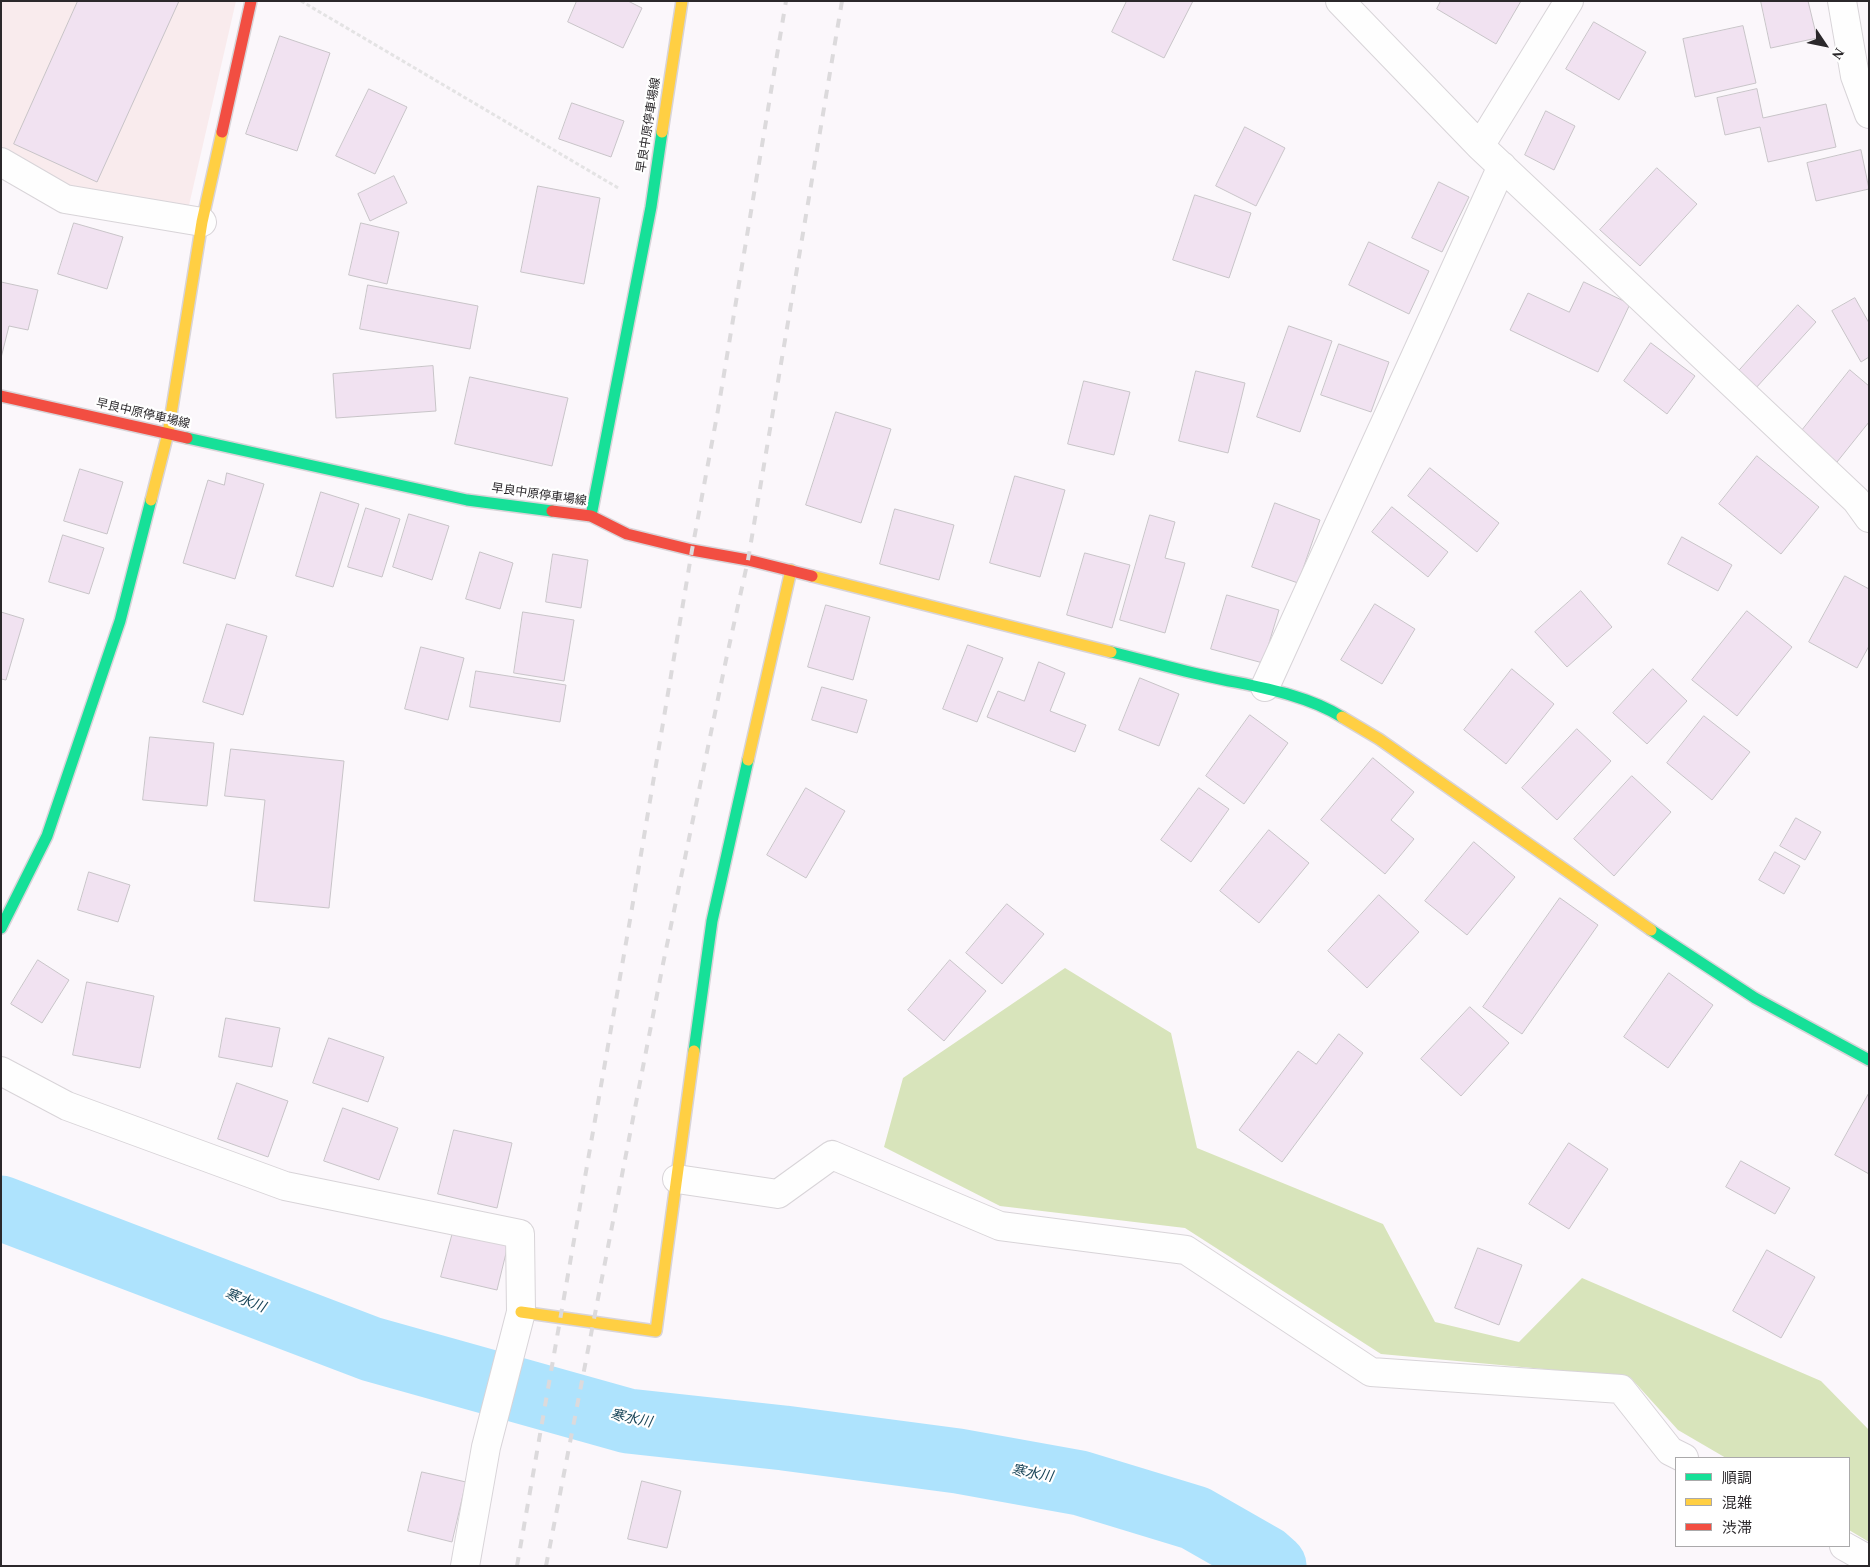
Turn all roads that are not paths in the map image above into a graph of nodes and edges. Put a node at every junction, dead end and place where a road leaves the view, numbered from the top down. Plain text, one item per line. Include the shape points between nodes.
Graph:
1 (250, 1) edge
2 (682, 1) edge
3 (1340, 1) edge
4 (1569, 1) edge
5 (1842, 1) edge
6 (1869, 114) edge
7 (1480, 146) junction
8 (1, 162) edge
9 (1502, 166) junction
10 (202, 222) junction
11 (1, 396) edge
12 (168, 433) junction
13 (591, 516) junction
14 (1869, 518) edge
15 (791, 570) junction
16 (1265, 687) junction
17 (1, 928) edge
18 (1869, 1060) edge
19 (1, 1071) edge
20 (677, 1179) junction
21 (521, 1312) junction
22 (1682, 1457) edge
23 (1846, 1547) edge
24 (1869, 1560) edge
25 (464, 1566) edge

1 - 10 street
2 - 13 street, 早良中原停車場線 via 651,207
3 - 7 street
4 - 7 street
5 - 6 street via 1855,76
7 - 9 street
8 - 10 street via 66,198
9 - 14 street via 1856,500
9 - 16 street
10 - 12 street
11 - 12 street, 早良中原停車場線
12 - 13 street, 早良中原停車場線 via 467,500
12 - 17 street via 120,621 47,836
13 - 15 street via 627,534
15 - 16 street via 1192,672
15 - 20 street via 712,921
16 - 18 street via 1331,710 1379,739 1630,916 1755,998
19 - 21 street via 67,1106 284,1186 520,1234
20 - 21 street via 656,1331
20 - 22 street via 778,1194 832,1155 1000,1226 1186,1250 1372,1372 1620,1390 1670,1451
21 - 25 street via 486,1447
23 - 24 street

